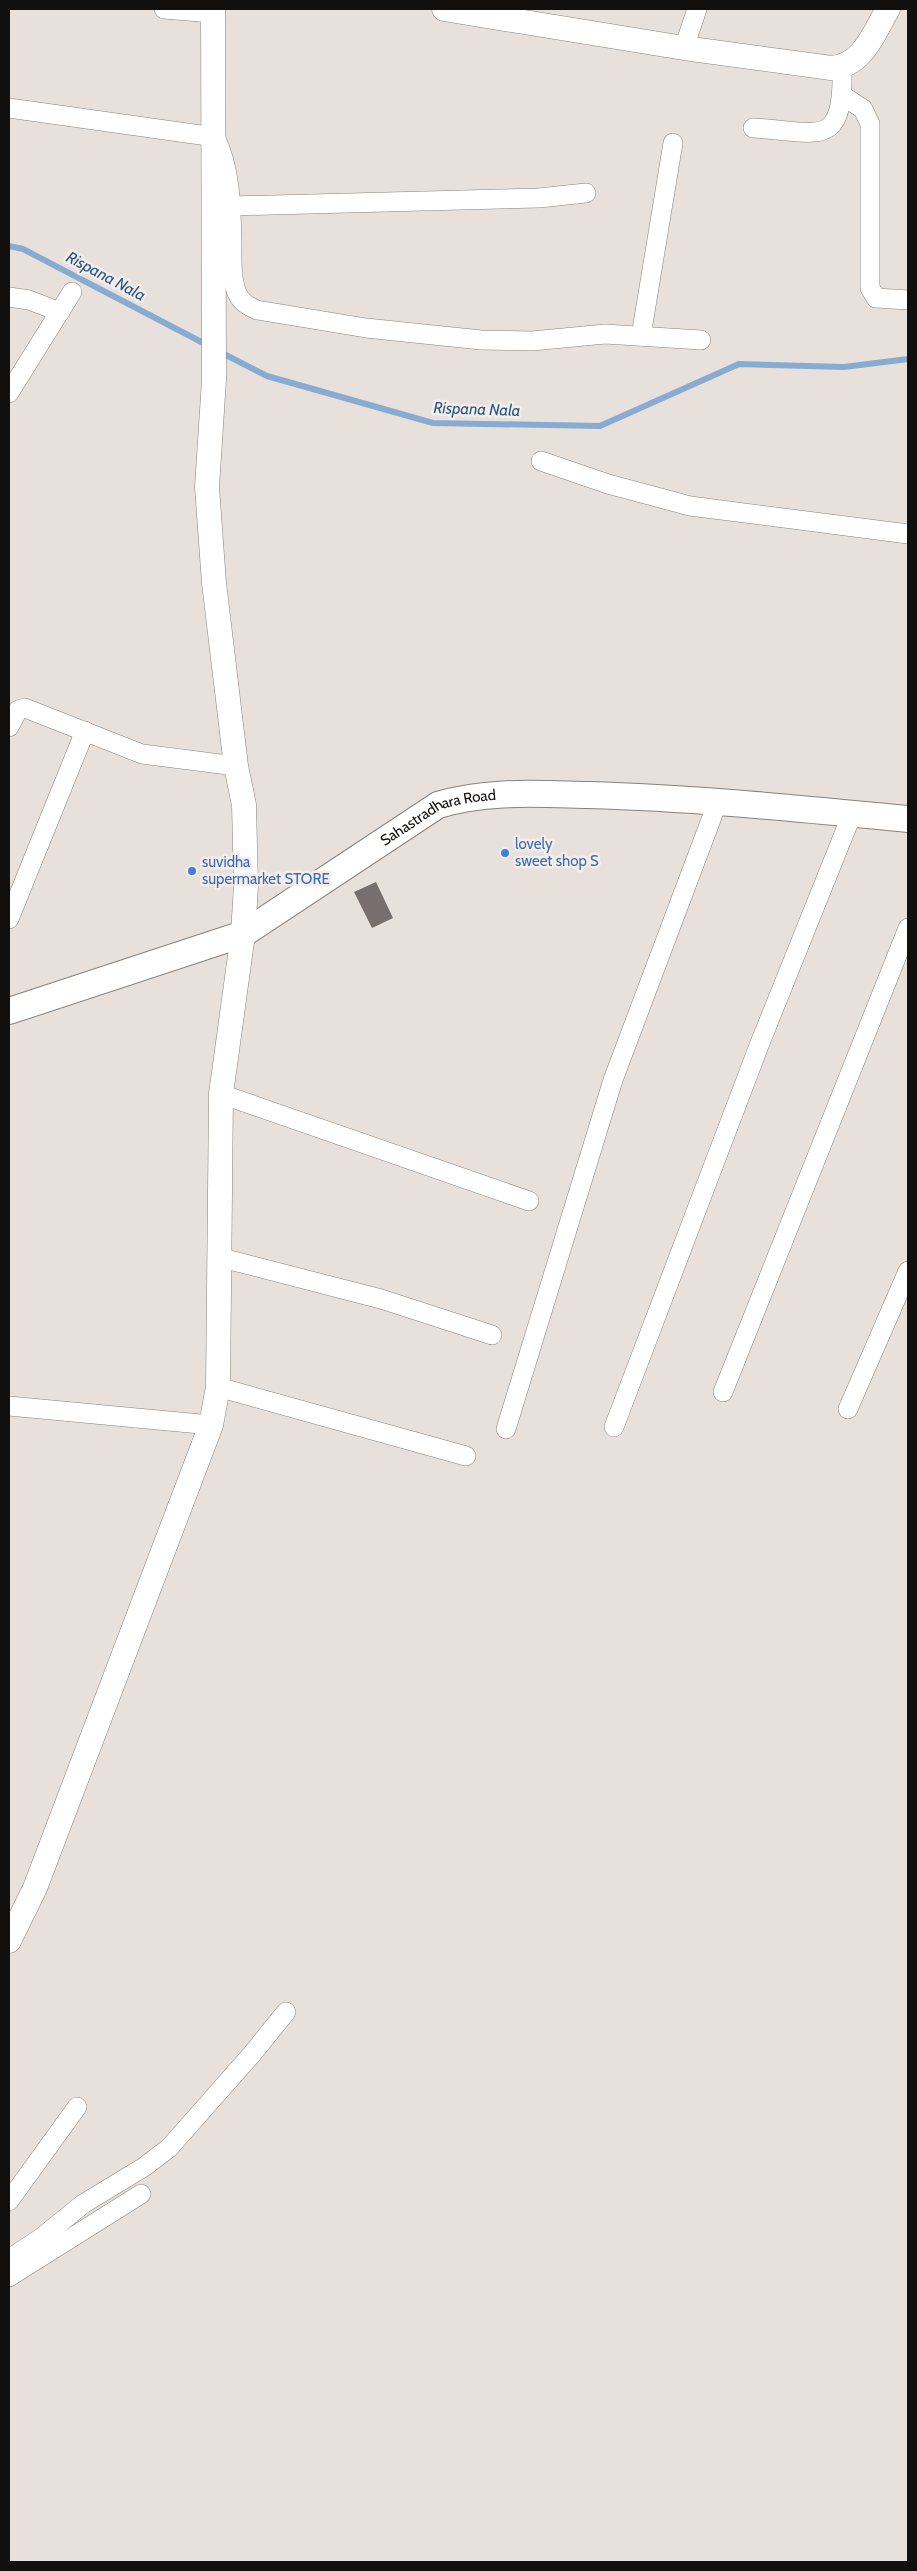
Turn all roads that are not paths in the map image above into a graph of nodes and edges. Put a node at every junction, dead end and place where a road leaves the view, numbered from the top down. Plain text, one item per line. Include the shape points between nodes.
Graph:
1 (164, 9) edge
2 (444, 9) edge
3 (697, 9) edge
4 (888, 9) edge
5 (213, 11) edge
6 (684, 48) junction
7 (842, 67) junction
8 (843, 96) junction
9 (9, 108) edge
10 (753, 128) dead end
11 (215, 137) junction
12 (674, 143) dead end
13 (586, 193) dead end
14 (230, 206) junction
15 (72, 292) dead end
16 (9, 297) edge
17 (908, 300) edge
18 (60, 312) junction
19 (641, 336) junction
20 (701, 340) dead end
21 (16, 366) edge
22 (9, 393) edge
23 (541, 461) dead end
24 (908, 534) edge
25 (9, 727) edge
26 (85, 731) junction
27 (236, 766) junction
28 (718, 801) junction
29 (852, 814) junction
30 (908, 819) edge
31 (9, 919) edge
32 (908, 928) edge
33 (243, 934) junction
34 (9, 1011) edge
35 (221, 1094) junction
36 (529, 1201) dead end
37 (218, 1257) junction
38 (908, 1271) edge
39 (492, 1335) dead end
40 (218, 1387) junction
41 (722, 1392) dead end
42 (9, 1406) edge
43 (848, 1409) dead end
44 (211, 1425) junction
45 (614, 1427) dead end
46 (506, 1429) dead end
47 (466, 1456) dead end
48 (9, 1941) edge
49 (286, 2012) dead end
50 (77, 2107) dead end
51 (141, 2194) dead end
52 (9, 2201) edge
53 (9, 2259) edge
54 (9, 2277) edge

1 - 5 street
2 - 6 street
3 - 6 street
4 - 7 street via 859,57
5 - 11 street
6 - 7 street via 821,68
7 - 8 street
8 - 10 street via 839,117 828,130
8 - 17 street via 863,109 870,124 870,288 876,298
9 - 11 street
11 - 14 street via 225,161
11 - 27 street via 214,380 208,487 214,583
12 - 19 street
13 - 14 street via 540,198
14 - 19 street via 232,271 245,305 257,310 366,328 481,340 532,341 605,334
15 - 18 street
16 - 18 street via 29,300
18 - 21 street
19 - 20 street
21 - 22 street
23 - 24 street via 608,484 690,506
25 - 26 street via 18,710 25,708
26 - 27 street via 142,754
26 - 31 street
27 - 33 street via 242,786 245,835
28 - 29 main road, Sahastradhara Road
28 - 33 main road, Sahastradhara Road via 548,794 461,798 438,805
28 - 46 street via 613,1080
29 - 30 main road, Sahastradhara Road
29 - 45 street via 760,1043
32 - 41 street
33 - 34 main road, Sahastradhara Road
33 - 35 street
35 - 36 street
35 - 37 street
37 - 39 street via 381,1299
37 - 40 street
38 - 43 street
40 - 44 street
40 - 47 street
42 - 44 street
44 - 48 street via 35,1888
49 - 53 street via 169,2148 83,2204
50 - 52 street
51 - 54 street

